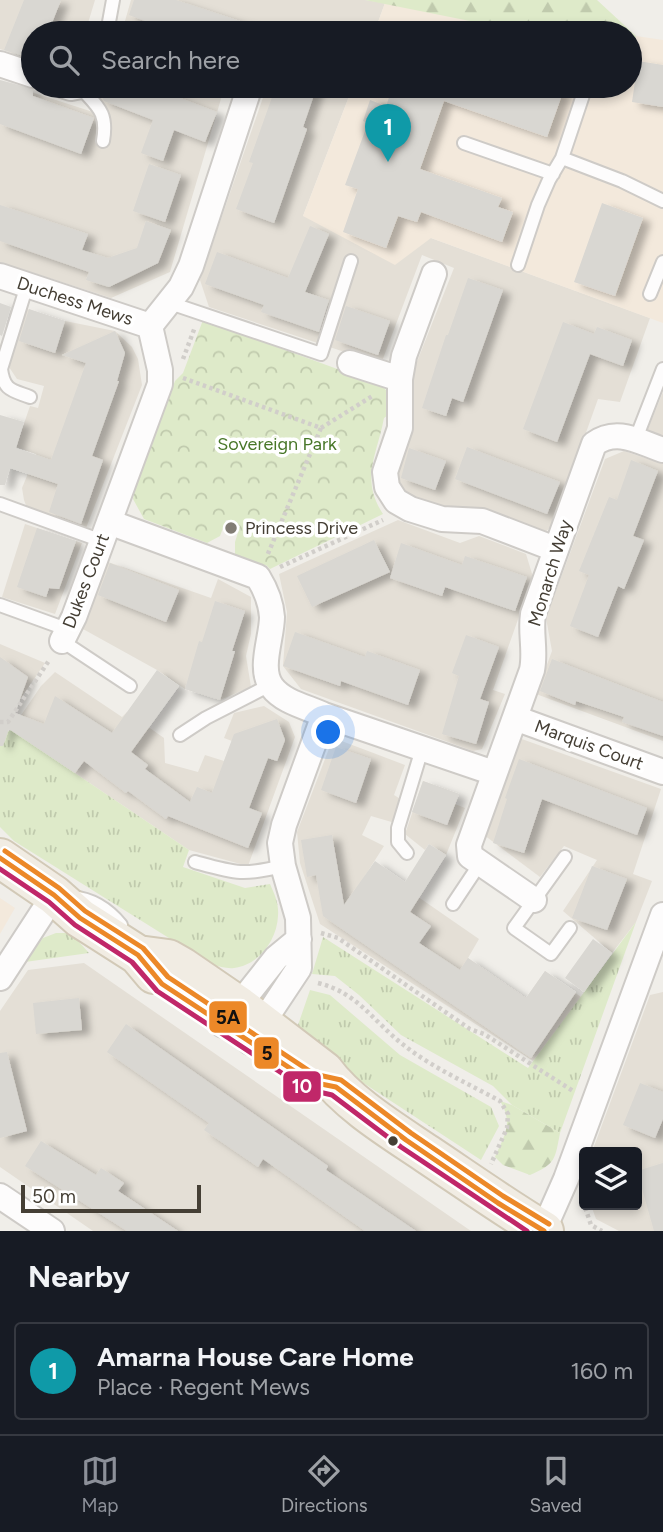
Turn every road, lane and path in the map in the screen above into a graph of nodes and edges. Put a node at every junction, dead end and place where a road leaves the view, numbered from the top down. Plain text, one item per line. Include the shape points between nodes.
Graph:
1 (113, 0) edge
2 (109, 21) edge
3 (0, 64) edge
4 (21, 71) edge
5 (87, 98) edge
6 (246, 98) edge
7 (582, 98) edge
8 (103, 141) dead end
9 (464, 144) dead end
10 (562, 158) junction
11 (553, 174) junction
12 (662, 196) edge
13 (351, 261) dead end
14 (663, 262) edge
15 (518, 265) dead end
16 (434, 274) dead end
17 (0, 276) edge
18 (27, 285) junction
19 (650, 294) dead end
20 (170, 303) junction
21 (200, 313) junction
22 (150, 326) junction
23 (350, 363) dead end
24 (663, 369) edge
25 (169, 373) junction
26 (400, 379) junction
27 (30, 397) dead end
28 (321, 428) junction
29 (635, 441) junction
30 (663, 450) edge
31 (0, 504) edge
32 (410, 509) junction
33 (105, 532) junction
34 (555, 549) junction
35 (258, 577) junction
36 (0, 605) edge
37 (65, 635) junction
38 (270, 685) junction
39 (130, 686) dead end
40 (324, 715) junction
41 (515, 718) junction
42 (0, 722) edge
43 (180, 735) dead end
44 (422, 748) junction
45 (663, 772) edge
46 (494, 773) junction
47 (407, 853) dead end
48 (565, 857) dead end
49 (0, 858) edge
50 (195, 862) dead end
51 (479, 865) junction
52 (282, 866) junction
53 (54, 895) junction
54 (534, 900) junction
55 (453, 904) dead end
56 (663, 915) edge
57 (570, 928) dead end
58 (299, 939) junction
59 (653, 970) edge
60 (294, 977) junction
61 (0, 978) edge
62 (244, 1024) junction
63 (593, 1104) junction
64 (490, 1166) dead end
65 (0, 1196) edge
66 (52, 1231) edge
67 (543, 1231) edge

1 - 2 lane
3 - 4 street
5 - 8 lane via 104,114
6 - 20 street via 191,266
7 - 10 lane
9 - 11 lane
10 - 11 lane
10 - 12 lane
11 - 15 lane
13 - 21 lane via 321,354
14 - 19 lane
16 - 26 street
17 - 18 street, Duchess Mews
18 - 22 street, Duchess Mews
18 - 27 lane via 1,369 8,389
20 - 21 lane
20 - 22 street
21 - 25 path
22 - 25 street
23 - 26 street
24 - 29 lane
25 - 28 path
25 - 33 street via 160,384
26 - 28 path
26 - 32 street via 400,428 385,472 387,487
28 - 35 path
29 - 30 street, Monarch Way
29 - 34 street, Monarch Way via 606,435 594,444
31 - 33 lane
32 - 34 street via 442,519 482,522
32 - 35 path
33 - 35 street
33 - 37 street, Dukes Court
34 - 41 street, Monarch Way via 533,614 534,663
35 - 38 street via 268,592 272,616 266,668
36 - 37 lane
37 - 39 lane
37 - 42 path via 8,722
38 - 40 street via 282,696
38 - 43 lane
40 - 44 street
40 - 52 street via 284,825
41 - 45 street, Marquis Court
41 - 46 street, Monarch Way
44 - 46 street
44 - 47 lane via 398,828 398,842
46 - 51 street, Monarch Way via 469,845 470,856
48 - 54 lane
49 - 53 main road
50 - 52 lane via 236,873
51 - 54 street
51 - 55 lane
52 - 58 street via 298,918
53 - 61 street
53 - 62 main road via 80,918 138,955 162,984
54 - 57 lane via 514,928 551,954
56 - 59 street
58 - 60 street via 299,968
58 - 62 street via 276,958
58 - 63 path via 321,933 338,938 470,1029
59 - 63 street
60 - 62 street
60 - 64 path via 337,988 407,1048 500,1101 509,1114 507,1128
62 - 67 main road via 324,1070 336,1087 406,1140
63 - 67 street
65 - 66 street

